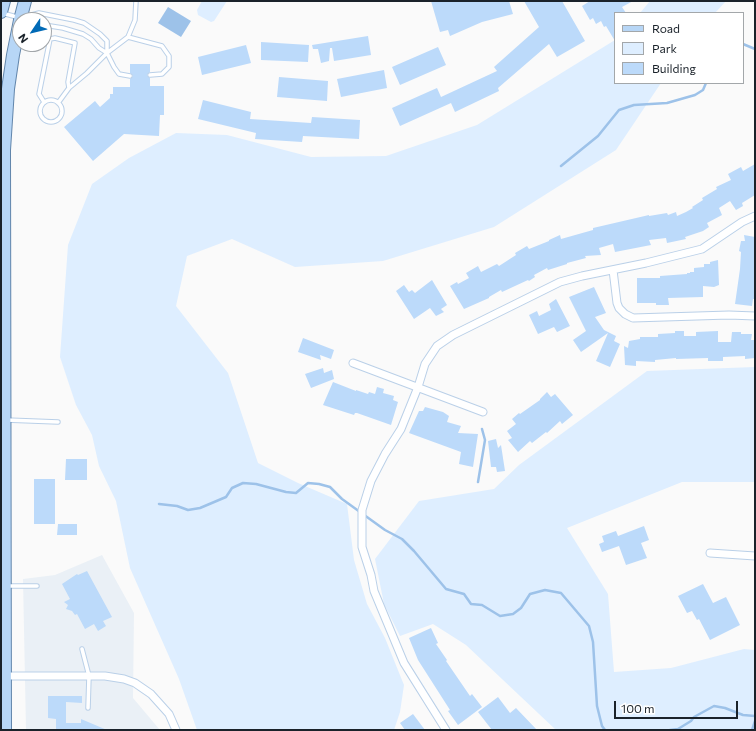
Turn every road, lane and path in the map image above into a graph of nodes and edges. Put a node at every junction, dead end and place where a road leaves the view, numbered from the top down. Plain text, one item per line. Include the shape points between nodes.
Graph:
1 (4, 1) edge
2 (25, 1) edge
3 (136, 1) edge
4 (1, 12) edge
5 (23, 12) edge
6 (12, 16) edge
7 (52, 16) edge
8 (52, 26) edge
9 (128, 37) junction
10 (13, 52) edge
11 (107, 53) junction
12 (150, 75) dead end
13 (130, 76) dead end
14 (68, 88) junction
15 (44, 102) junction
16 (58, 103) junction
17 (755, 216) edge
18 (613, 270) junction
19 (755, 316) edge
20 (353, 363) dead end
21 (418, 387) junction
22 (483, 412) dead end
23 (2, 420) edge
24 (58, 422) dead end
25 (710, 553) dead end
26 (755, 556) edge
27 (4, 586) junction
28 (36, 586) dead end
29 (82, 649) dead end
30 (3, 676) edge
31 (89, 676) junction
32 (88, 708) dead end
33 (5, 730) edge
34 (176, 730) edge
35 (446, 730) edge

1 - 4 main road
2 - 5 main road
3 - 9 lane via 135,20
4 - 6 lane
7 - 11 lane via 84,23 107,41
8 - 11 lane via 83,34
9 - 11 lane
9 - 12 lane via 162,46 169,56 169,67 162,74
10 - 23 main road via 4,150
11 - 13 lane via 119,74
11 - 14 lane
14 - 15 lane via 75,43 50,38 40,94
14 - 16 lane
15 - 16 lane via 52,100
15 - 16 lane via 40,113 50,122 61,115
17 - 18 street via 702,249
18 - 19 street via 617,302 623,316 641,319
18 - 21 street via 560,282 452,335 437,346 425,364
20 - 21 street
21 - 22 street
21 - 35 street via 401,429 371,481 362,510 362,547 374,591 404,663
23 - 24 lane
23 - 27 main road
25 - 26 street
27 - 28 lane
27 - 30 main road
29 - 31 lane
30 - 31 street
30 - 33 main road
31 - 32 lane
31 - 34 street via 105,676 135,683 151,694 168,714

